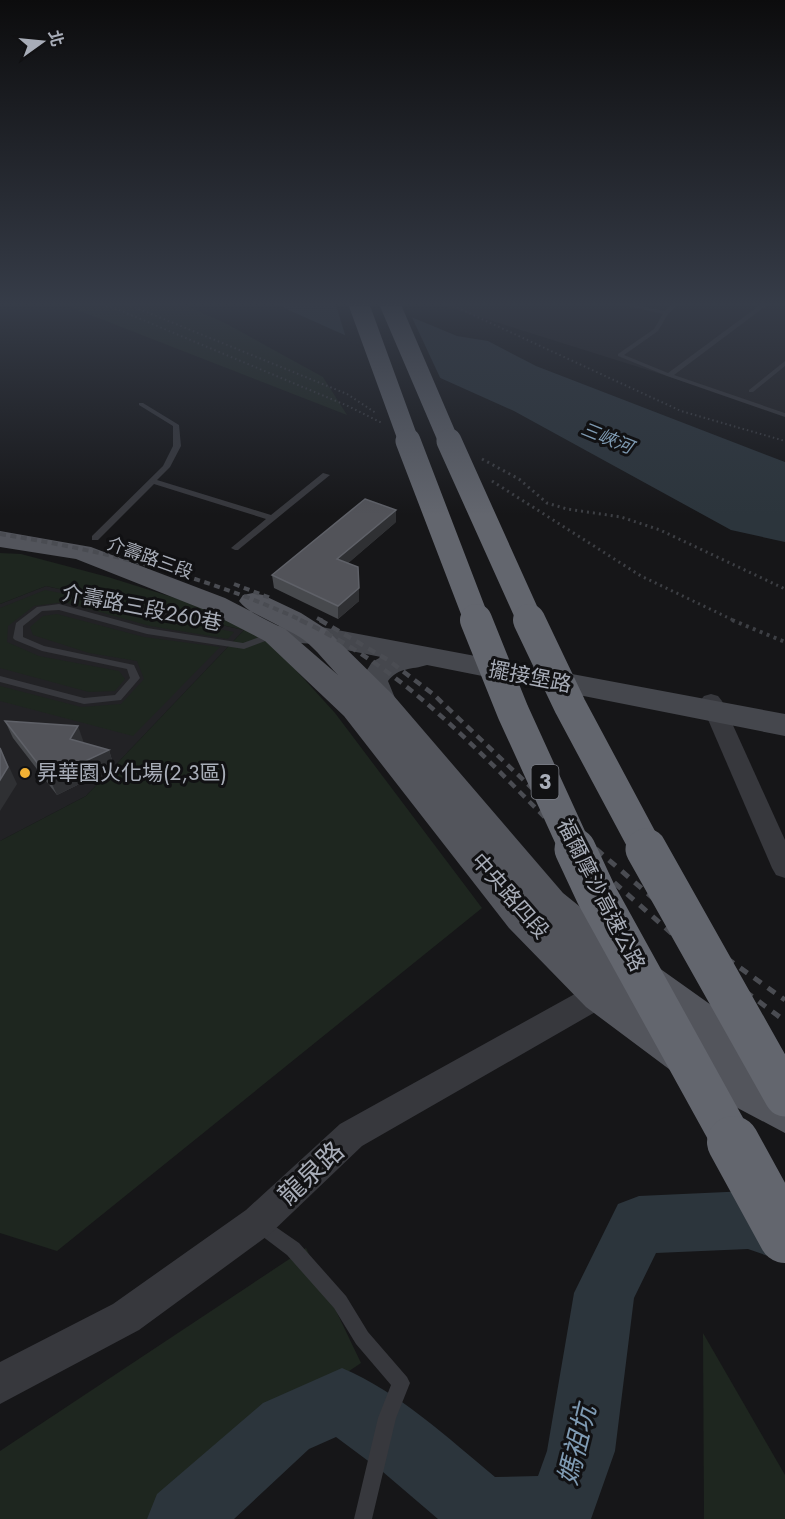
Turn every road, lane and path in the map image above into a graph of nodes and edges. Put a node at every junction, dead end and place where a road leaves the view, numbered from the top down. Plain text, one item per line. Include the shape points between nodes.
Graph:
1 (384, 373) edge
2 (419, 373) edge
3 (598, 373) edge
4 (664, 373) edge
5 (672, 373) edge
6 (773, 373) edge
7 (669, 375) junction
8 (750, 391) dead end
9 (141, 404) dead end
10 (785, 415) edge
11 (785, 441) edge
12 (326, 475) dead end
13 (153, 481) junction
14 (270, 518) junction
15 (0, 524) edge
16 (95, 538) junction
17 (0, 539) edge
18 (235, 548) dead end
19 (294, 629) junction
20 (426, 657) junction
21 (0, 679) edge
22 (382, 704) junction
23 (713, 707) junction
24 (780, 717) edge
25 (784, 863) edge
26 (609, 978) junction
27 (785, 1076) edge
28 (785, 1096) edge
29 (785, 1110) edge
30 (258, 1222) junction
31 (785, 1237) edge
32 (0, 1385) edge
33 (363, 1519) edge

1 - 31 highway, 福爾摩沙高速公路 / 3, bridge via 518,723 596,894
2 - 28 highway, bridge via 484,523 570,706 668,890
3 - 11 path via 681,411
4 - 7 lane
5 - 7 lane
6 - 8 lane
7 - 10 lane
9 - 13 lane via 176,425 177,446
12 - 14 lane
13 - 14 lane
13 - 16 lane
14 - 18 lane
15 - 16 main road, 介壽路三段
16 - 19 main road, 介壽路三段 via 204,578
17 - 19 main road, 介壽路三段 via 82,552 215,604
19 - 20 street, 擺接堡路
19 - 21 lane, 介壽路三段260巷 via 244,646 147,631 59,607 40,609 19,625 18,638 42,648 131,667 135,678 118,698 84,700
19 - 22 main road, 中央路四段
19 - 23 street, 擺接堡路 via 415,640
19 - 26 main road, 中央路四段 via 523,916
20 - 22 street via 396,660 380,669 374,681
20 - 23 street, 擺接堡路
22 - 26 main road, 中央路四段
23 - 24 street, 擺接堡路
23 - 25 street
26 - 27 main road, 中央路四段 via 713,1031
26 - 29 main road, 中央路四段 via 696,1063
26 - 30 street, 龍泉路 via 351,1135
30 - 32 street, 龍泉路 via 126,1317
30 - 33 lane via 293,1249 340,1302 362,1338 401,1383 387,1418

